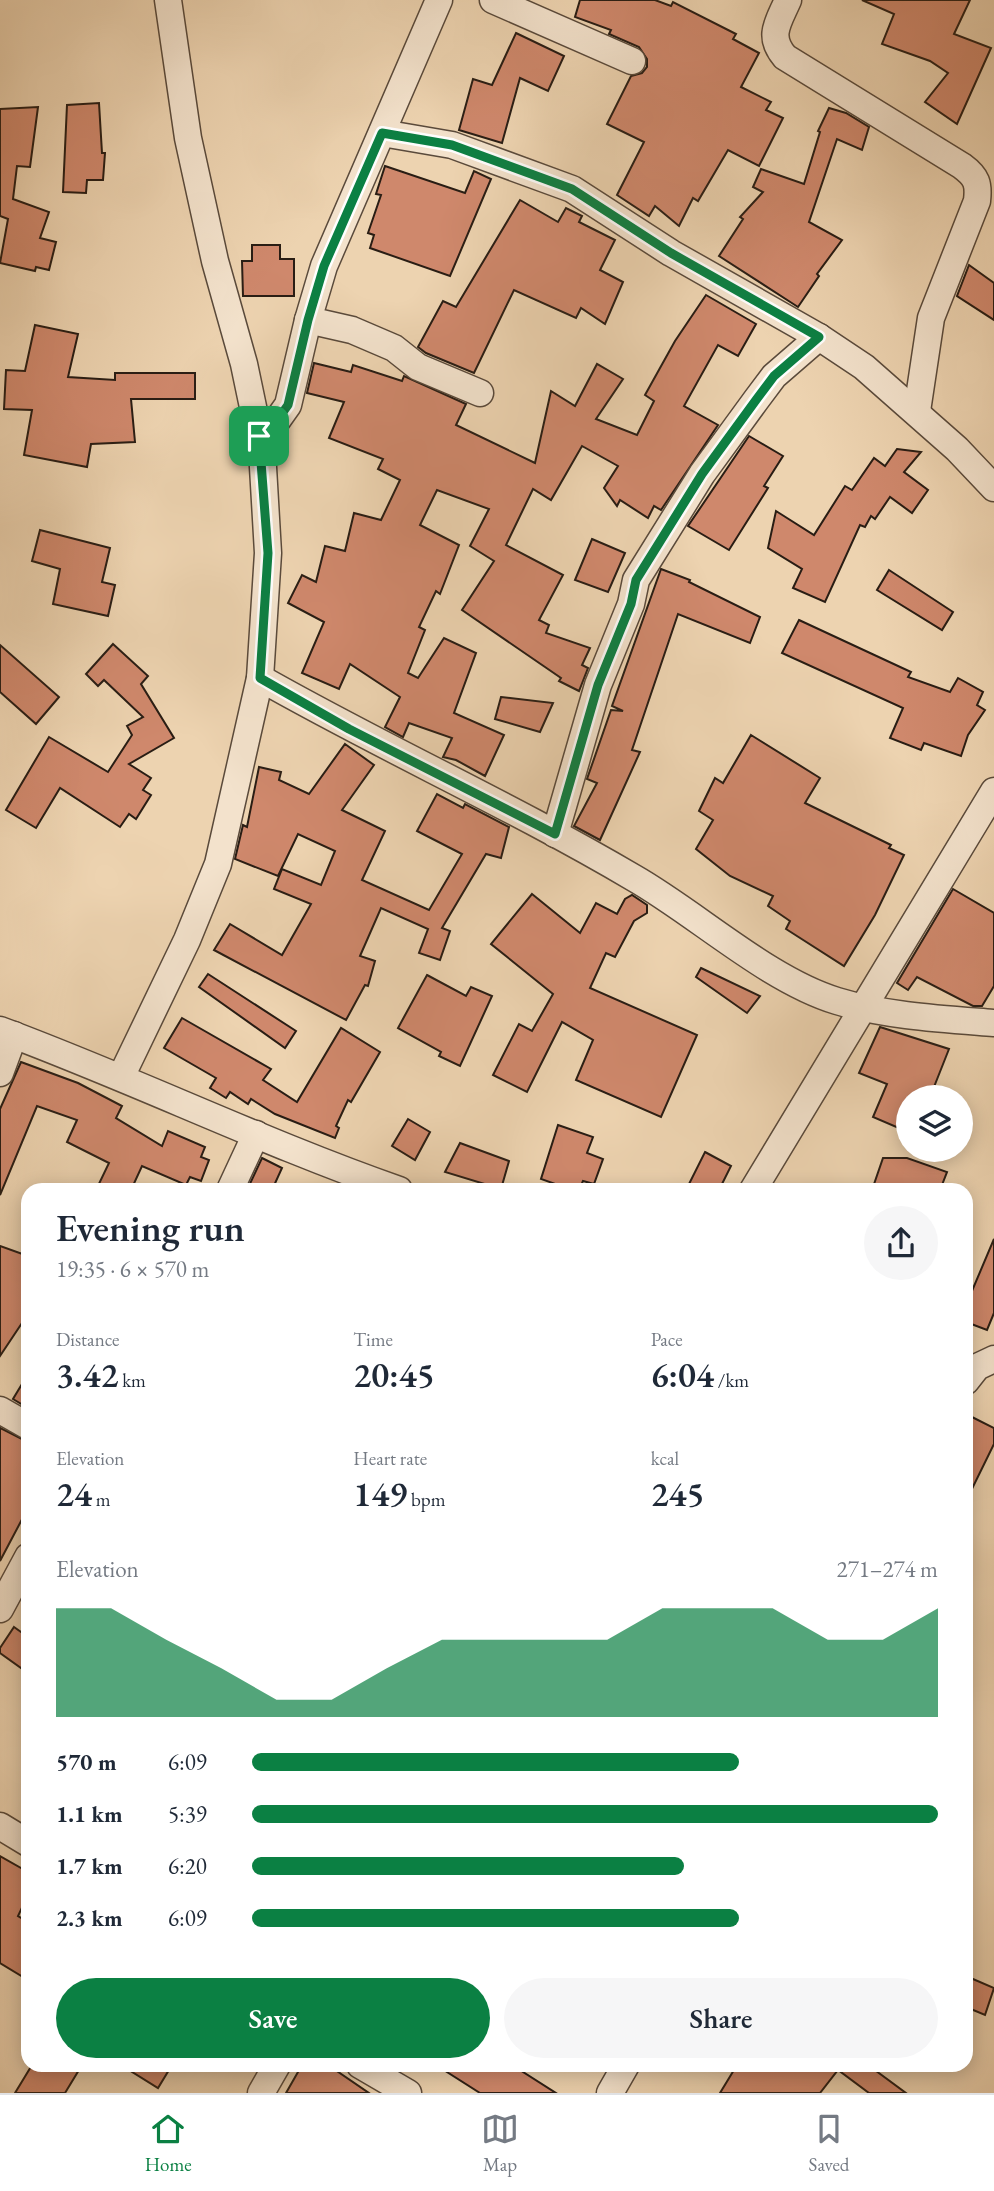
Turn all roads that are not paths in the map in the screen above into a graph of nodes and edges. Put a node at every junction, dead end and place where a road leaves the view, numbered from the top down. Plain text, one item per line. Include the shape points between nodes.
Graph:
1 (167, 0) edge
2 (439, 0) edge
3 (493, 0) edge
4 (788, 0) edge
5 (632, 61) dead end
6 (382, 133) junction
7 (308, 320) junction
8 (819, 337) junction
9 (480, 394) dead end
10 (916, 411) junction
11 (259, 436) junction
12 (994, 488) edge
13 (260, 678) junction
14 (994, 791) edge
15 (555, 834) junction
16 (864, 1007) junction
17 (994, 1023) edge
18 (7, 1032) edge
19 (0, 1073) edge
20 (121, 1077) junction
21 (256, 1134) junction
22 (233, 1183) edge
23 (379, 1183) edge
24 (757, 1183) edge
25 (994, 1359) edge
26 (973, 1372) edge
27 (0, 1410) edge
28 (21, 1422) edge
29 (21, 1570) edge
30 (0, 1609) edge
31 (0, 1826) edge
32 (21, 1839) edge
33 (273, 2072) edge
34 (371, 2072) edge
35 (622, 2072) edge
36 (261, 2093) edge
37 (408, 2093) edge
38 (610, 2093) edge

1 - 11 street via 188,138
2 - 6 street
3 - 5 street
4 - 10 street via 774,38 785,57 962,166 979,187 931,318
6 - 7 street via 324,266
6 - 8 street via 452,145 572,189 671,253
7 - 9 street via 352,330 394,348 418,367
7 - 11 street via 288,405 271,429
8 - 10 street
8 - 15 street via 774,376 702,474 636,580 598,685
10 - 12 street
11 - 13 street via 268,553
13 - 15 street
13 - 20 street via 218,864
14 - 16 street
15 - 16 street via 636,879 778,973 834,1000
16 - 17 street
16 - 24 street
18 - 19 street
18 - 20 street
20 - 21 street
21 - 22 street
21 - 23 street
25 - 26 street
27 - 28 street
29 - 30 street
31 - 32 street
33 - 36 street
34 - 37 street
35 - 38 street

